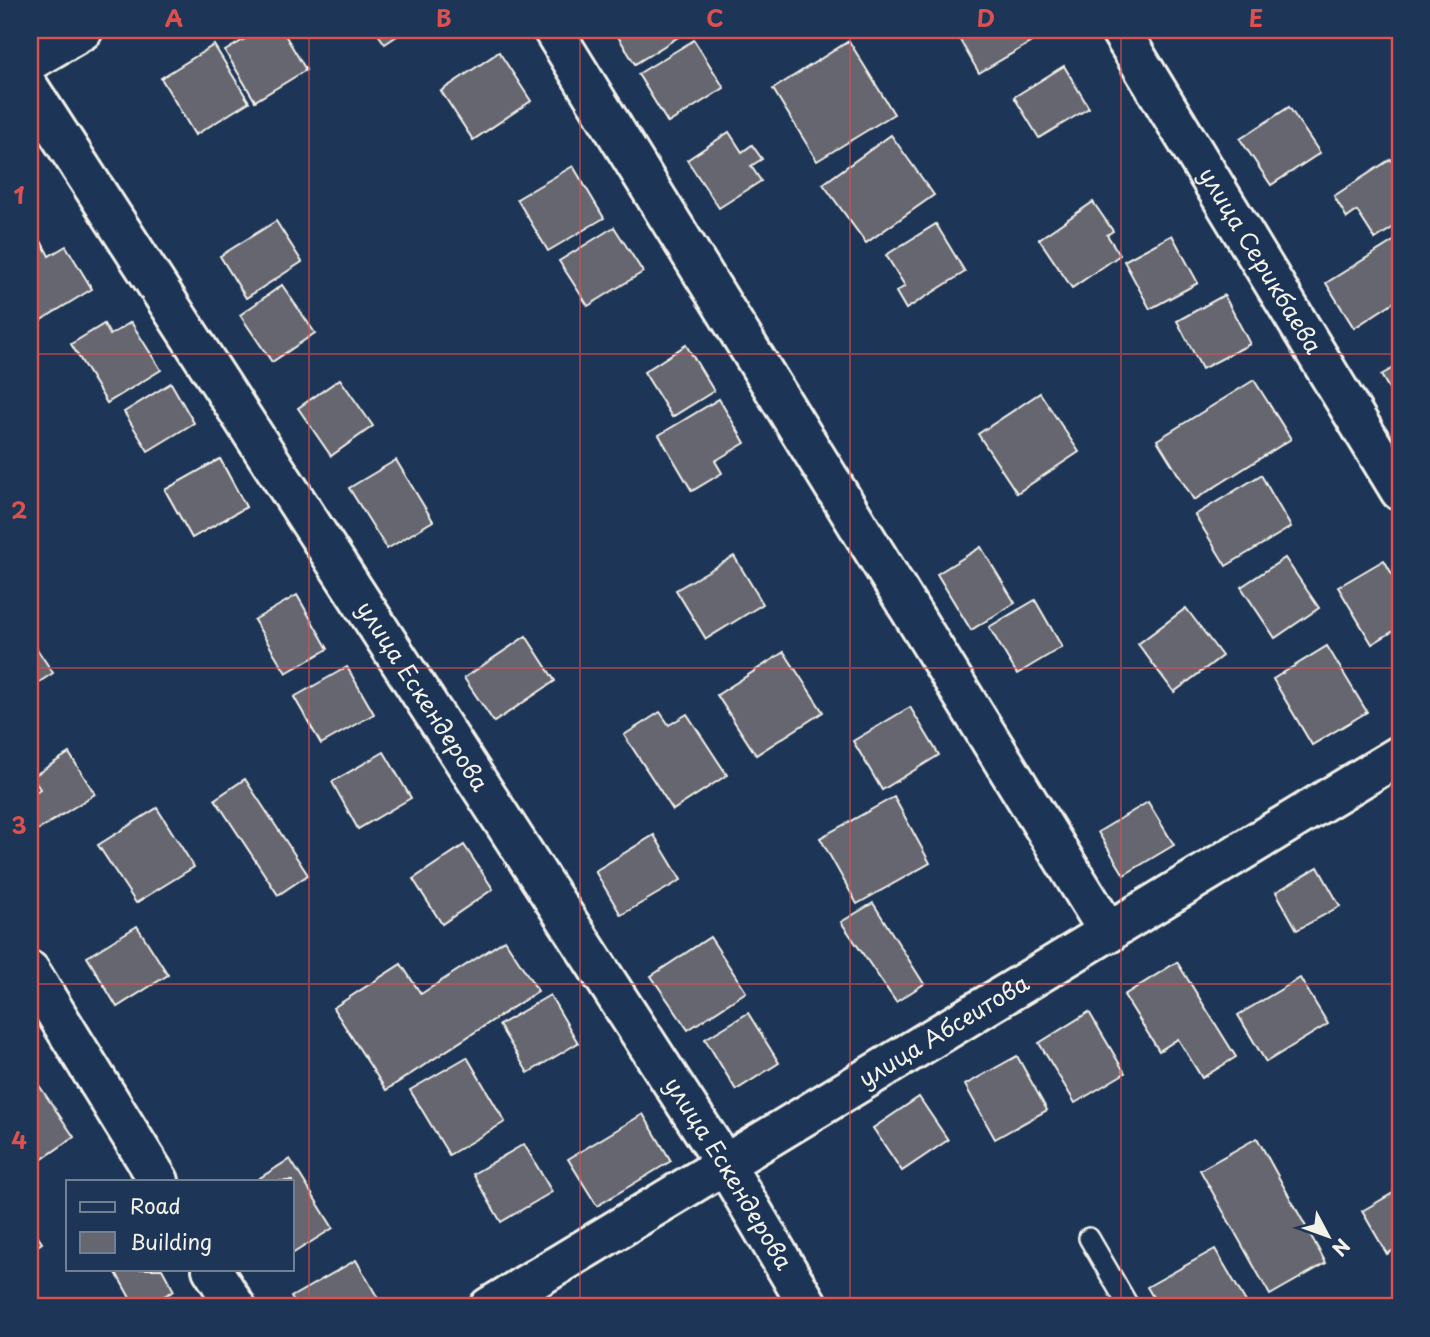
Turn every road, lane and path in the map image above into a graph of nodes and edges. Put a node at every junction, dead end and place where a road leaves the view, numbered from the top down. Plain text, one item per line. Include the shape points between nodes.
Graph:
1 (83, 30) edge
2 (553, 30) edge
3 (1120, 30) edge
4 (30, 61) edge
5 (30, 89) edge
6 (1400, 491) edge
7 (1400, 755) edge
8 (1109, 933) junction
9 (30, 971) edge
10 (723, 1163) junction
11 (158, 1180) edge
12 (1089, 1238) dead end
13 (213, 1270) edge
14 (236, 1307) edge
15 (489, 1307) edge
16 (809, 1307) edge
17 (1129, 1307) edge

1 - 4 street
2 - 8 street
3 - 6 street, улица Серикбаева
5 - 10 street, улица Ескендерова
7 - 8 street, улица Абсеитова
8 - 10 street, улица Абсеитова
9 - 11 street
10 - 15 street, улица Абсеитова
10 - 16 street, улица Ескендерова
12 - 17 lane
13 - 14 street

